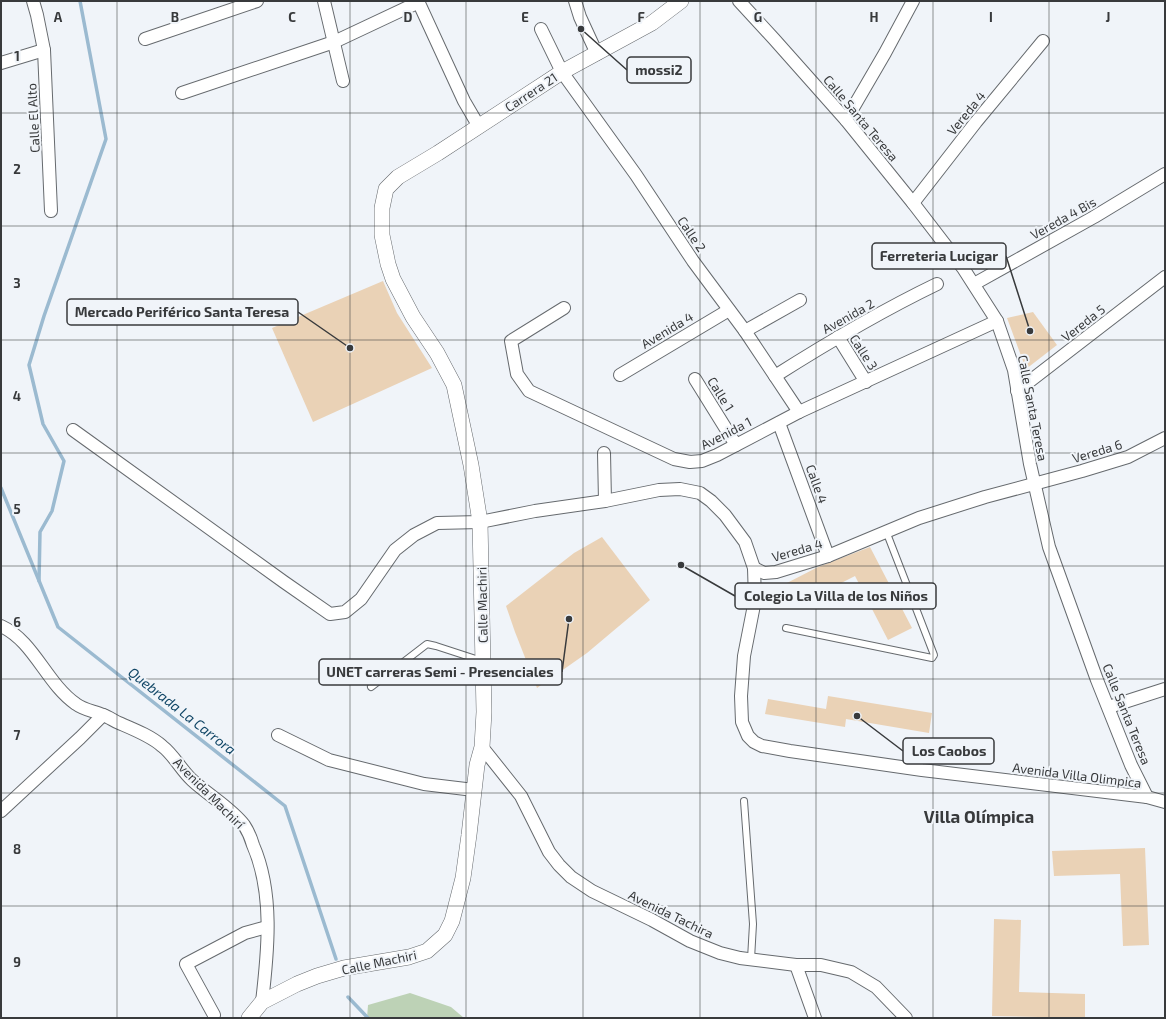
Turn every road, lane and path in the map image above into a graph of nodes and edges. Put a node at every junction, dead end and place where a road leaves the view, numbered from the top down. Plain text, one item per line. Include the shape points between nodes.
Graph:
1 (33, 1) edge
2 (257, 1) edge
3 (324, 1) edge
4 (575, 1) edge
5 (681, 1) edge
6 (739, 1) edge
7 (913, 1) edge
8 (419, 2) edge
9 (541, 29) dead end
10 (145, 39) dead end
11 (1043, 41) dead end
12 (334, 42) junction
13 (44, 50) junction
14 (597, 54) junction
15 (1, 63) edge
16 (562, 72) junction
17 (343, 81) dead end
18 (182, 93) dead end
19 (846, 120) junction
20 (478, 125) junction
21 (1165, 174) edge
22 (386, 189) joint
23 (913, 203) junction
24 (51, 211) dead end
25 (1165, 277) edge
26 (937, 284) dead end
27 (974, 284) junction
28 (800, 300) dead end
29 (564, 308) dead end
30 (729, 310) junction
31 (997, 321) junction
32 (745, 331) junction
33 (838, 337) junction
34 (620, 375) dead end
35 (775, 376) junction
36 (695, 379) dead end
37 (866, 382) junction
38 (1017, 391) junction
39 (799, 412) junction
40 (779, 423) junction
41 (73, 430) dead end
42 (1165, 438) edge
43 (736, 445) junction
44 (604, 453) dead end
45 (1035, 483) junction
46 (605, 501) junction
47 (480, 522) junction
48 (886, 531) junction
49 (828, 556) junction
50 (754, 568) junction
51 (1, 626) edge
52 (786, 628) dead end
53 (483, 662) junction
54 (371, 687) dead end
55 (1165, 689) edge
56 (1109, 707) junction
57 (103, 715) junction
58 (278, 735) dead end
59 (482, 747) junction
60 (474, 790) junction
61 (1147, 797) junction
62 (744, 801) dead end
63 (1165, 802) edge
64 (1, 811) edge
65 (267, 927) junction
66 (751, 959) junction
67 (796, 965) junction
68 (262, 1002) junction
69 (214, 1015) dead end
70 (249, 1018) edge
71 (815, 1018) edge
72 (906, 1018) edge

1 - 13 street, Calle El Alto
2 - 10 street
3 - 12 street
4 - 14 street
5 - 14 street, Carrera 21 via 652,23
6 - 19 street, Calle Santa Teresa
7 - 19 street
8 - 12 street
8 - 20 street via 464,101
9 - 16 street, Calle 2
11 - 23 street, Vereda 4
12 - 17 street
12 - 18 street
13 - 15 street
13 - 24 street, Calle El Alto
14 - 16 street, Carrera 21
16 - 20 street, Carrera 21
16 - 30 street, Calle 2 via 698,258
19 - 23 street, Calle Santa Teresa
20 - 22 street, Carrera 21 via 398,177
21 - 27 street, Vereda 4 Bis
22 - 47 street, Calle Machiri via 382,208 382,235 388,264 412,317 454,385 472,465
23 - 27 street, Calle Santa Teresa
25 - 38 street, Vereda 5
26 - 33 street, Avenida 2
27 - 31 street, Calle Santa Teresa
28 - 32 street
29 - 43 street, Avenida 1 via 511,340 518,374 529,391 674,459 702,461
30 - 32 street, Calle 2
30 - 34 street, Avenida 4
31 - 37 street, Avenida 1
31 - 38 street, Calle Santa Teresa via 1014,370
32 - 35 street, Calle 2
33 - 35 street, Avenida 2
33 - 37 street, Calle 3
35 - 39 street, Calle 2
36 - 43 street, Calle 1
37 - 39 street, Avenida 1
38 - 45 street, Calle Santa Teresa
39 - 40 street, Avenida 1
40 - 43 street, Avenida 1
40 - 49 street, Calle 4
41 - 47 street via 330,614 345,612 361,598 395,550 414,535 437,523
42 - 45 street, Vereda 6 via 1128,457
44 - 46 street
45 - 48 street, Vereda 4 via 919,518
45 - 56 street, Calle Santa Teresa via 1049,547
46 - 47 street
46 - 50 street via 659,490 680,489 700,493 725,515 745,542
47 - 53 street, Calle Machiri
48 - 49 street, Vereda 4
48 - 52 lane via 934,655 932,658
49 - 50 street, Vereda 4 via 776,572 764,573
50 - 61 street, Avenida Villa Olimpica via 755,600 744,656 741,696 742,722 748,736 754,742 790,752
51 - 57 street, Avenida Machirí via 15,634 58,687 74,702
53 - 54 lane via 427,644
53 - 59 street, Calle Machiri
55 - 56 street
56 - 61 street, Calle Santa Teresa via 1131,765
57 - 64 street
57 - 65 street, Avenida Machirí via 162,746 186,775 244,826 264,876
58 - 60 street via 329,760 424,784
59 - 60 street, Calle Machiri
59 - 66 street, Avenida Tachira via 521,796 549,852 572,877 592,891 690,941 720,953
60 - 68 street, Calle Machiri via 463,878 452,921 445,935 427,951 317,976
61 - 63 street, Avenida Villa Olimpica
62 - 66 lane via 753,924
65 - 68 street, Avenida Machirí
65 - 69 street via 245,932 186,964
66 - 67 street, Avenida Tachira
67 - 71 street
67 - 72 street, Avenida Tachira via 821,965 851,972 876,987
68 - 70 street

